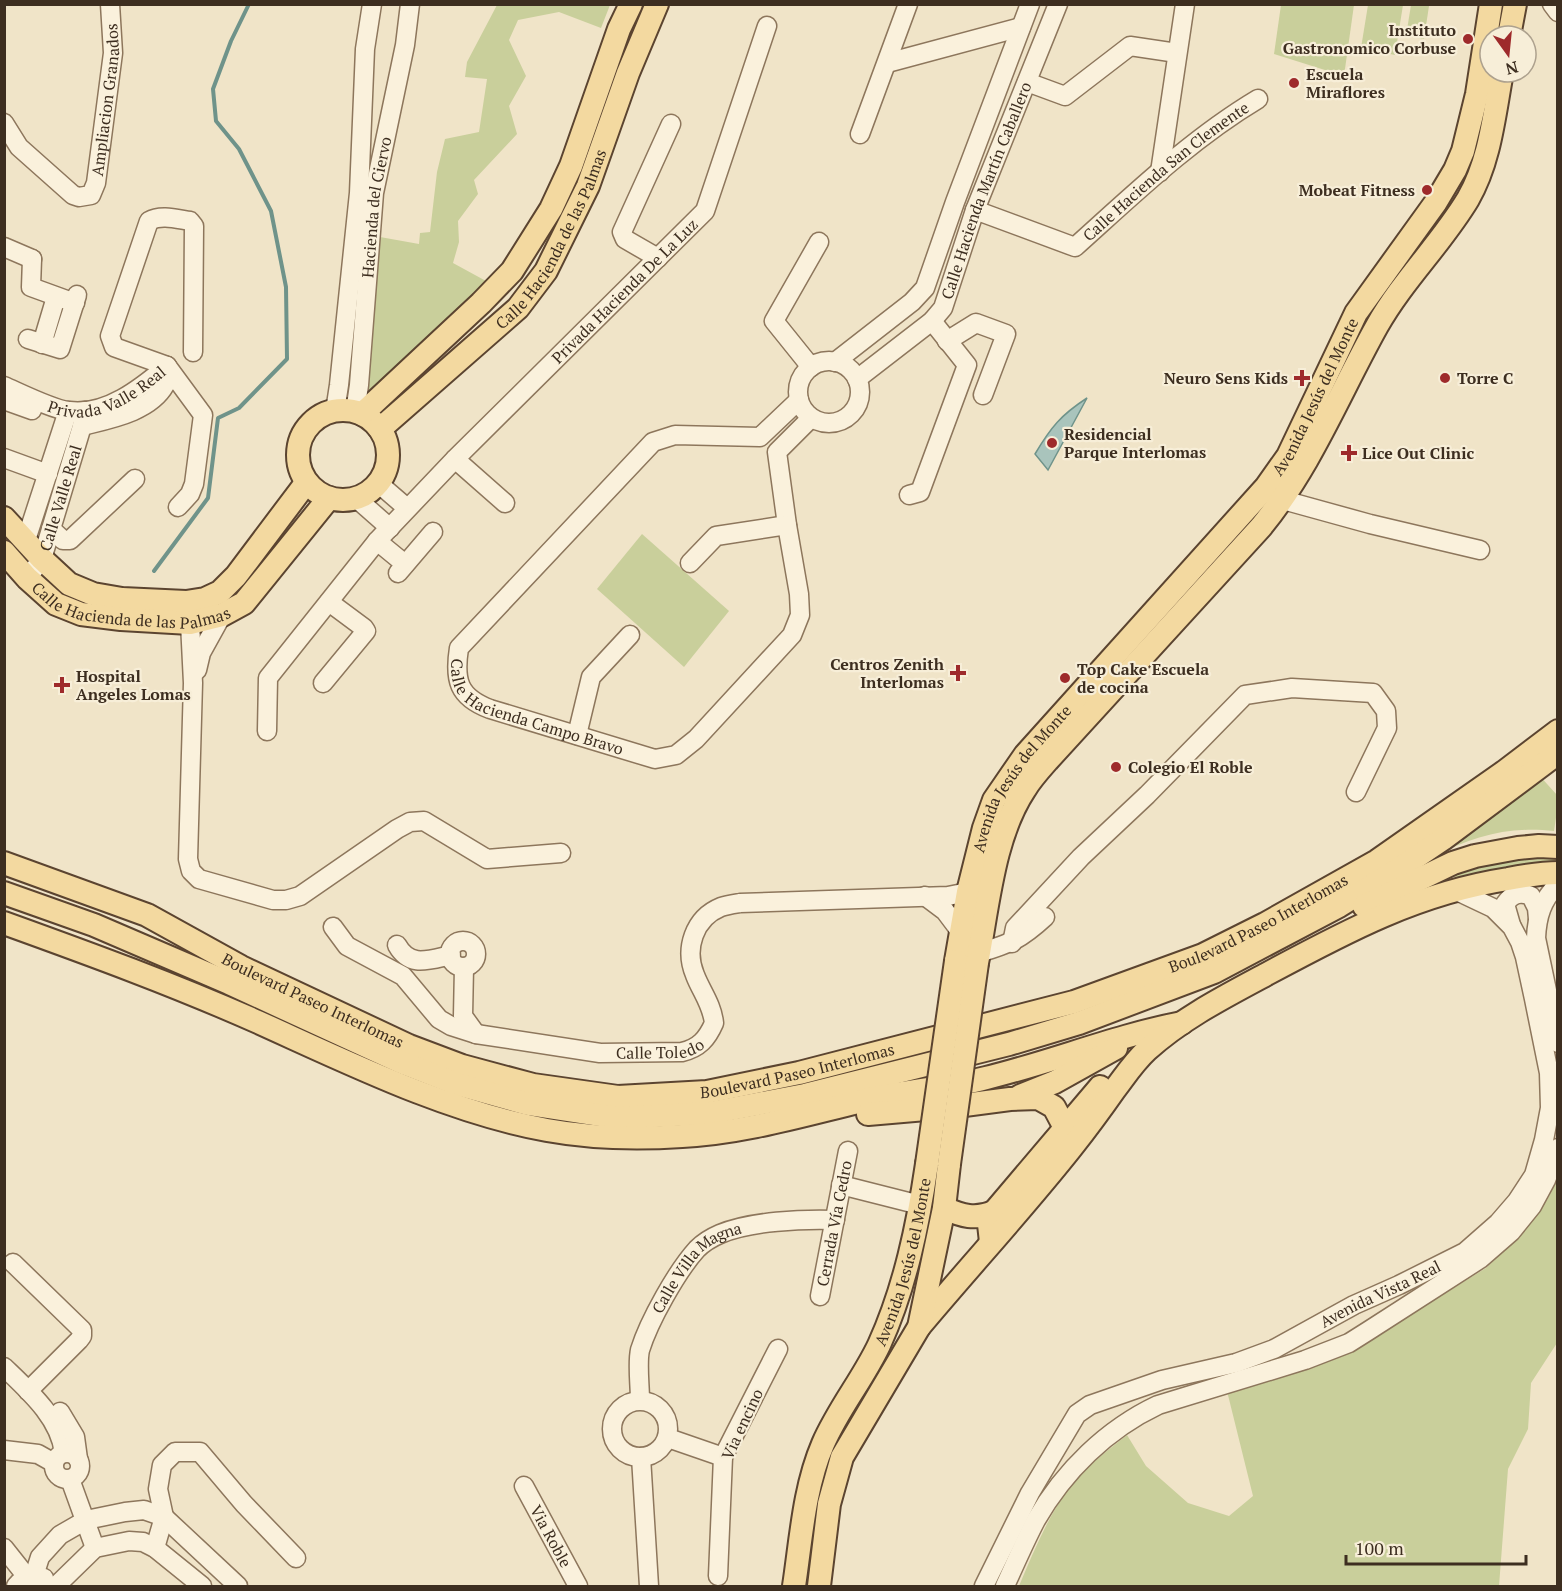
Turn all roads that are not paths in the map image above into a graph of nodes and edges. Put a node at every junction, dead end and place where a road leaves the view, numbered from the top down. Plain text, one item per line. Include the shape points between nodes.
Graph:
1 (110, 4) edge
2 (372, 4) edge
3 (410, 4) edge
4 (631, 4) edge
5 (657, 4) edge
6 (908, 4) edge
7 (1030, 4) edge
8 (1058, 4) edge
9 (1185, 4) edge
10 (1491, 4) edge
11 (1515, 4) edge
12 (1552, 4) edge
13 (1557, 12) edge
14 (1511, 24) edge
15 (767, 26) dead end
16 (1021, 27) junction
17 (1178, 53) junction
18 (887, 63) junction
19 (1027, 82) junction
20 (1500, 84) edge
21 (363, 99) junction
22 (1258, 99) dead end
23 (392, 103) junction
24 (4, 123) edge
25 (672, 124) dead end
26 (860, 135) dead end
27 (1160, 172) junction
28 (975, 210) junction
29 (819, 242) dead end
30 (4, 247) edge
31 (4, 258) edge
32 (657, 258) junction
33 (32, 259) junction
34 (1387, 289) junction
35 (56, 297) junction
36 (481, 303) junction
37 (503, 321) junction
38 (932, 321) junction
39 (947, 341) junction
40 (193, 352) dead end
41 (836, 362) junction
42 (167, 366) junction
43 (811, 367) junction
44 (857, 379) junction
45 (4, 386) edge
46 (983, 395) dead end
47 (4, 400) edge
48 (799, 400) junction
49 (351, 412) junction
50 (75, 418) junction
51 (811, 418) junction
52 (380, 429) junction
53 (4, 458) edge
54 (455, 459) junction
55 (48, 474) junction
56 (135, 479) dead end
57 (306, 483) junction
58 (378, 483) junction
59 (909, 495) dead end
60 (329, 498) junction
61 (356, 498) junction
62 (1283, 500) junction
63 (505, 503) dead end
64 (178, 507) dead end
65 (407, 508) junction
66 (4, 518) edge
67 (787, 525) junction
68 (51, 529) junction
69 (433, 532) dead end
70 (384, 535) junction
71 (26, 540) junction
72 (1480, 550) dead end
73 (4, 552) edge
74 (42, 559) junction
75 (690, 562) dead end
76 (27, 578) junction
77 (329, 602) junction
78 (222, 615) junction
79 (190, 623) junction
80 (630, 635) dead end
81 (321, 682) dead end
82 (193, 683) junction
83 (1078, 711) junction
84 (267, 731) dead end
85 (1557, 731) edge
86 (577, 735) junction
87 (1557, 753) edge
88 (1356, 792) dead end
89 (1557, 847) edge
90 (561, 853) dead end
91 (4, 862) edge
92 (1443, 868) junction
93 (1557, 873) edge
94 (4, 879) edge
95 (1557, 885) edge
96 (1455, 890) junction
97 (968, 891) junction
98 (4, 893) edge
99 (925, 896) junction
100 (4, 912) edge
101 (1045, 917) dead end
102 (1538, 919) junction
103 (4, 923) edge
104 (333, 927) dead end
105 (1512, 927) junction
106 (960, 931) junction
107 (195, 942) junction
108 (1012, 943) junction
109 (397, 945) dead end
110 (970, 959) junction
111 (159, 969) junction
112 (229, 983) junction
113 (463, 989) junction
114 (429, 1007) junction
115 (260, 1023) junction
116 (1182, 1023) junction
117 (476, 1034) junction
118 (1144, 1035) junction
119 (1557, 1043) edge
120 (1093, 1051) junction
121 (1106, 1080) junction
122 (1010, 1099) junction
123 (1070, 1136) junction
124 (1557, 1148) edge
125 (588, 1149) dead end
126 (848, 1151) dead end
127 (926, 1171) junction
128 (842, 1185) junction
129 (897, 1199) junction
130 (920, 1205) junction
131 (944, 1208) junction
132 (994, 1212) junction
133 (835, 1220) junction
134 (991, 1242) junction
135 (13, 1263) dead end
136 (820, 1296) dead end
137 (1354, 1305) junction
138 (888, 1321) junction
139 (919, 1327) junction
140 (1368, 1331) junction
141 (778, 1348) dead end
142 (4, 1367) edge
143 (33, 1387) junction
144 (640, 1400) junction
145 (1077, 1414) junction
146 (668, 1438) junction
147 (1103, 1439) junction
148 (13, 1451) edge
149 (641, 1457) junction
150 (723, 1457) junction
151 (65, 1458) junction
152 (67, 1479) junction
153 (525, 1486) dead end
154 (164, 1517) junction
155 (86, 1520) junction
156 (4, 1548) edge
157 (95, 1548) junction
158 (155, 1548) junction
159 (296, 1558) dead end
160 (718, 1576) dead end
161 (26, 1580) edge
162 (55, 1587) edge
163 (202, 1587) edge
164 (238, 1587) edge
165 (578, 1587) edge
166 (649, 1587) edge
167 (794, 1587) edge
168 (819, 1587) edge
169 (984, 1587) edge
170 (1005, 1587) edge

1 - 24 street, Ampliacion Granados via 113,53 96,183 91,195 73,195 20,147
2 - 21 street, Hacienda del Ciervo
3 - 23 street, Hacienda del Ciervo
4 - 36 main road, Calle Hacienda de las Palmas via 551,209 512,271
5 - 37 main road, Calle Hacienda de las Palmas via 582,197 546,271
6 - 18 street
7 - 16 street, Calle Hacienda Martín Caballero
8 - 19 street, Calle Hacienda Martín Caballero
9 - 17 street
10 - 34 main road, Avenida Jesús del Monte via 1477,94 1463,151
11 - 14 main road
12 - 13 street
15 - 32 street, Privada Hacienda De La Luz via 705,211
16 - 18 street
16 - 41 street, Calle Hacienda Martín Caballero via 925,288
17 - 19 street via 1130,46 1065,96
17 - 27 street
18 - 26 street
19 - 28 street, Calle Hacienda Martín Caballero
20 - 34 main road, Avenida Jesús del Monte via 1486,157 1478,178 1457,216
21 - 23 street
21 - 49 street, Hacienda del Ciervo via 359,193 339,385
22 - 27 street, Calle Hacienda San Clemente
23 - 49 street, Hacienda del Ciervo via 374,193 359,385
25 - 32 street via 622,232 625,239
27 - 28 street, Calle Hacienda San Clemente via 1075,247
28 - 38 street, Calle Hacienda Martín Caballero via 943,308
29 - 43 street via 774,321
30 - 33 street
31 - 33 street
32 - 54 street, Privada Hacienda De La Luz
33 - 35 street via 31,287
34 - 62 main road, Avenida Jesús del Monte via 1368,343
34 - 83 main road, Avenida Jesús del Monte via 1356,313 1288,456 1266,487
35 - 35 street via 35,341 57,349 62,346 76,299
36 - 37 street
36 - 49 main road, Calle Hacienda de las Palmas
37 - 52 main road, Calle Hacienda de las Palmas
38 - 39 street
38 - 44 street, Calle Hacienda Martín Caballero
39 - 46 street via 976,323 1006,334
39 - 59 street via 967,365 920,492
40 - 42 street via 194,225 190,221 154,218 149,221 110,336 114,347
41 - 43 street
41 - 44 street
42 - 50 street, Privada Valle Real via 167,383 145,404 116,418
42 - 64 street via 203,419 194,484
43 - 48 street via 802,376
44 - 51 street via 860,395 855,410 843,421 826,424
45 - 50 street, Privada Valle Real
47 - 50 street, Privada Valle Real
48 - 51 street
48 - 86 street, Calle Hacienda Campo Bravo via 760,436 675,435 652,442 459,648 455,671 461,687 474,702
49 - 52 main road
49 - 57 main road via 319,417 301,438 299,465
50 - 55 street, Calle Valle Real
50 - 68 street, Calle Valle Real
51 - 67 street, Calle Hacienda Campo Bravo via 777,452
52 - 58 main road via 388,456
53 - 55 street
54 - 63 street
54 - 65 street, Privada Hacienda De La Luz
55 - 71 street, Calle Valle Real
56 - 68 street via 70,540 63,540
57 - 60 main road
57 - 74 main road, Calle Hacienda de las Palmas via 236,576 220,592 205,599 186,603 93,594 69,584
58 - 61 main road
58 - 65 street
60 - 61 main road
60 - 78 main road, Calle Hacienda de las Palmas via 244,603
61 - 70 street
62 - 72 street
62 - 83 main road, Avenida Jesús del Monte via 1261,527
65 - 70 street, Privada Hacienda De La Luz
66 - 71 main road, Calle Hacienda de las Palmas
67 - 75 street via 716,536
67 - 86 street, Calle Hacienda Campo Bravo via 800,615 792,635 696,739 676,755 655,759
68 - 74 street, Calle Valle Real
69 - 70 street via 402,569
70 - 77 street, Privada Hacienda De La Luz
71 - 74 main road, Calle Hacienda de las Palmas
73 - 76 main road, Calle Hacienda de las Palmas
74 - 76 street, Calle Valle Real
76 - 79 main road, Calle Hacienda de las Palmas via 56,604 81,614
77 - 81 street via 366,631
77 - 84 street, Privada Hacienda De La Luz via 268,678
78 - 79 main road, Calle Hacienda de las Palmas
78 - 82 street via 201,654
79 - 82 street
80 - 86 street via 591,678
82 - 90 street via 188,859 191,871 199,879 273,900 286,900 300,896 410,822 424,821 487,859
83 - 97 main road, Avenida Jesús del Monte via 1025,755 994,800
83 - 110 main road, Avenida Jesús del Monte via 1024,789 1008,821
85 - 107 main road, Boulevard Paseo Interlomas via 1377,861 1203,956 1074,1002 799,1073 708,1092 618,1096 533,1085 462,1066 409,1046
87 - 112 main road, Boulevard Paseo Interlomas via 1400,868 1339,906 1214,972 1079,1023 1009,1044 805,1095 710,1113 619,1118 528,1104 457,1084 401,1062
88 - 108 street via 1387,728 1386,711 1373,693 1292,688 1245,696 1081,857 1015,928
89 - 92 main road via 1495,851
91 - 107 main road, Boulevard Paseo Interlomas via 147,915
92 - 96 main road
92 - 118 main road via 1380,897 1231,979
93 - 96 main road
94 - 107 main road
95 - 102 street via 1542,904
96 - 105 street, Avenida Vista Real via 1493,908
96 - 116 main road via 1351,929
97 - 99 street, Calle Toledo
97 - 106 main road, Avenida Jesús del Monte
98 - 112 main road, Boulevard Paseo Interlomas via 94,925
99 - 106 street via 945,911
99 - 117 street, Calle Toledo via 720,907 705,918 691,939 692,965 714,1023 694,1049 600,1053
100 - 111 main road
101 - 108 street
102 - 105 street via 1531,896 1519,893 1505,904
102 - 119 street via 1538,954
103 - 115 main road via 100,957
104 - 114 street, Calle Toledo via 347,946 403,976
105 - 137 street, Avenida Vista Real via 1526,957 1549,1073 1550,1108 1534,1175 1498,1223 1465,1251
106 - 110 main road, Avenida Jesús del Monte
108 - 110 street
109 - 113 street via 408,959 458,961
110 - 127 main road, Avenida Jesús del Monte, bridge
110 - 131 main road, Avenida Jesús del Monte, bridge
111 - 112 main road
111 - 115 main road
113 - 114 street via 449,1001
113 - 117 street via 463,1016
114 - 117 street, Calle Toledo via 451,1026
115 - 120 main road via 374,1074 462,1107 544,1130 630,1137 685,1136 739,1129 876,1097 987,1078
116 - 118 main road
116 - 123 main road via 1146,1050
118 - 120 main road
118 - 121 main road
120 - 121 main road via 1104,1066
120 - 122 main road via 1055,1082
121 - 123 main road
122 - 123 main road via 1038,1098 1047,1103 1059,1113
122 - 125 main road via 879,1111 776,1135 687,1149
123 - 132 main road
123 - 134 main road via 1017,1215
124 - 140 street, Avenida Vista Real via 1532,1206 1511,1232 1480,1259
126 - 128 street, Cerrada Vía Cedro
127 - 129 street
127 - 130 main road, Avenida Jesús del Monte
128 - 129 street
128 - 133 street, Cerrada Vía Cedro
129 - 130 street
130 - 138 main road, Avenida Jesús del Monte
131 - 132 main road via 972,1218
131 - 138 main road via 930,1227 909,1294
131 - 139 main road, Avenida Jesús del Monte
132 - 134 main road
133 - 136 street, Cerrada Vía Cedro
133 - 144 street, Calle Villa Magna via 752,1226 721,1234 699,1247 677,1277 640,1351
134 - 139 main road
135 - 143 street via 82,1330 79,1340
137 - 140 street via 1366,1314
137 - 145 street, Avenida Vista Real via 1256,1357 1117,1394
138 - 167 main road, Avenida Jesús del Monte via 871,1360 823,1443 809,1486
139 - 168 main road, Avenida Jesús del Monte via 842,1457 829,1504
140 - 147 street, Avenida Vista Real via 1305,1360 1158,1405
141 - 150 street, Via encino
142 - 143 street
143 - 151 street via 62,1424
144 - 146 street via 653,1403 664,1412 669,1424
144 - 149 street via 619,1410 612,1431 621,1450
145 - 147 street via 1078,1426 1084,1434
145 - 169 street via 1030,1492
146 - 149 street via 662,1448
146 - 150 street
147 - 170 street, Avenida Vista Real via 1060,1482 1036,1520
148 - 151 street
148 - 152 street via 34,1467
149 - 166 street
150 - 160 street, Via encino
151 - 152 street via 80,1467 77,1474
152 - 155 street
153 - 165 street, Via Roble
154 - 155 street via 144,1510
154 - 158 street
154 - 159 street via 158,1489 162,1465 176,1452 200,1452
154 - 164 street
155 - 157 street
155 - 161 street via 60,1535
156 - 161 street
157 - 158 street via 129,1541
157 - 162 street
158 - 163 street
161 - 162 street via 46,1579

